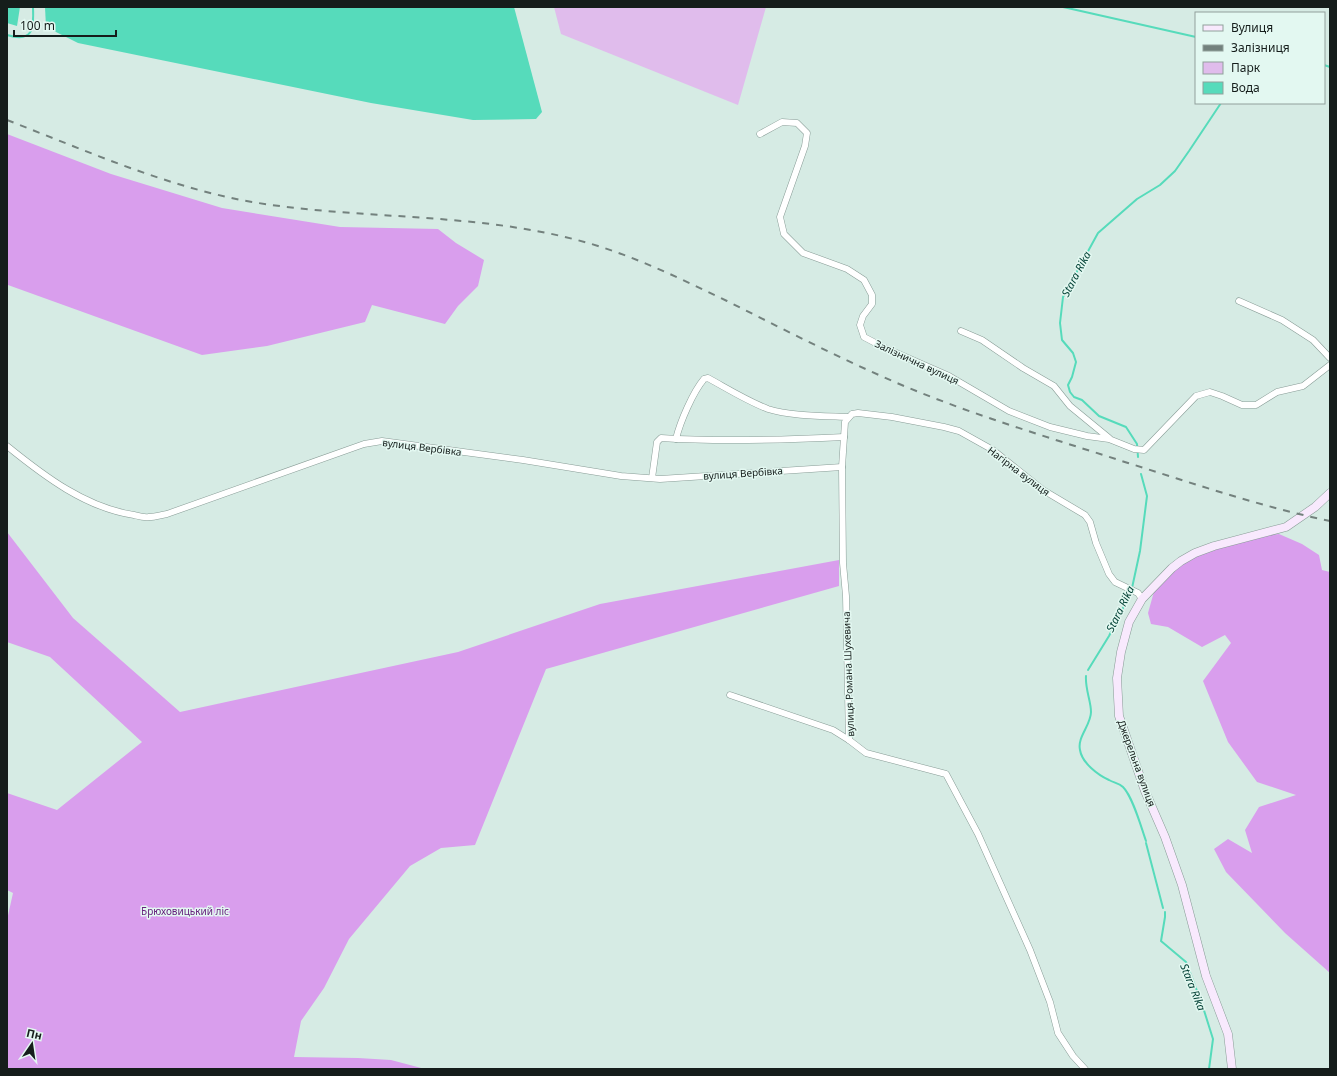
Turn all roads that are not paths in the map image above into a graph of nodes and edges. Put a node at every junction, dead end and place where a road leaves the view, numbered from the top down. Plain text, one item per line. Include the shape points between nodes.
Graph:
1 (760, 134) dead end
2 (1240, 301) dead end
3 (961, 331) dead end
4 (1330, 358) edge
5 (1330, 365) edge
6 (848, 417) junction
7 (844, 437) junction
8 (676, 439) junction
9 (1109, 439) junction
10 (7, 446) edge
11 (842, 467) junction
12 (652, 478) junction
13 (1330, 493) edge
14 (1140, 596) junction
15 (730, 695) dead end
16 (849, 740) junction
17 (1085, 1069) edge
18 (1232, 1069) edge

1 - 9 street, Залізнична вулиця via 782,122 798,123 807,132 806,146 780,217 784,234 803,253 847,269 864,280 872,295 872,304 860,325 864,336 949,376 1009,411 1050,427
2 - 4 street via 1282,320 1313,340
3 - 9 street, Залізнична вулиця via 982,340 1054,386 1070,406
5 - 9 street, Залізнична вулиця via 1303,386 1277,392 1256,405 1242,405 1210,392 1196,396 1144,450 1134,449
6 - 7 street, вулиця Романа Шухевича
6 - 8 street, Нагірна вулиця via 769,409 708,378 700,384
6 - 14 street, Нагірна вулиця via 858,413 944,427 959,431 993,450 1043,490 1085,515 1109,574 1115,582
7 - 8 street via 715,441
7 - 11 street, вулиця Романа Шухевича
8 - 12 street via 661,438 657,442
10 - 12 street, вулиця Вербівка via 70,492 123,514 148,518 167,514 364,444 382,441 621,476
11 - 12 street, вулиця Вербівка
11 - 16 street, вулиця Романа Шухевича
13 - 14 street, Джерельна вулиця via 1286,527 1214,546 1187,557
14 - 18 street, Джерельна вулиця via 1129,622 1121,652 1118,678 1119,716 1182,885 1206,976 1228,1034
15 - 16 street via 833,730
16 - 17 street, вулиця Романа Шухевича via 866,753 946,774 975,828 1030,950 1050,1002 1058,1033

